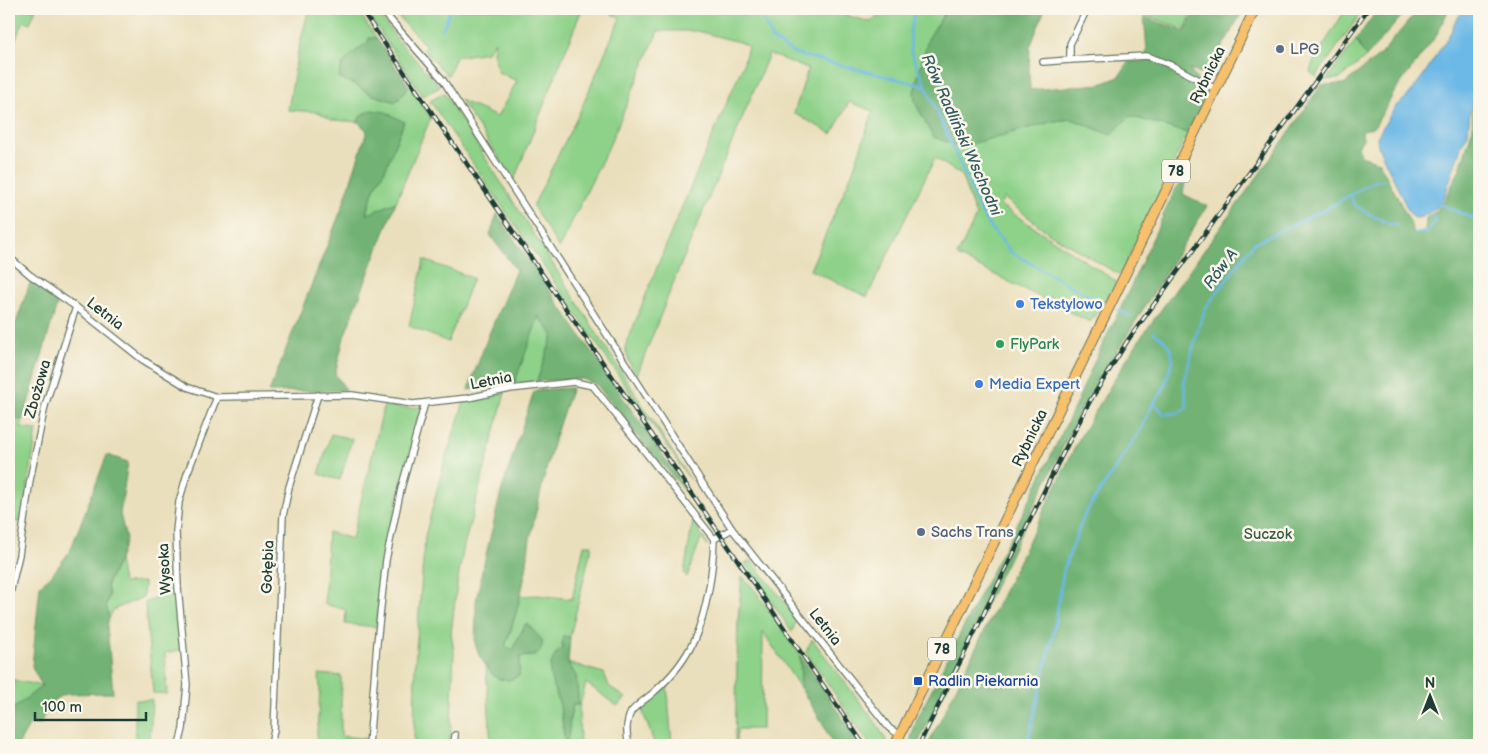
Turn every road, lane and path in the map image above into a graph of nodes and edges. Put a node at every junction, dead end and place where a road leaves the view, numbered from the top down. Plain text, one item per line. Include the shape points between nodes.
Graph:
1 (381, 9) edge
2 (1087, 9) edge
3 (1255, 9) edge
4 (1070, 60) junction
5 (1043, 62) dead end
6 (1216, 89) junction
7 (9, 257) edge
8 (76, 308) junction
9 (318, 395) junction
10 (217, 397) junction
11 (425, 403) junction
12 (732, 529) junction
13 (714, 539) junction
14 (9, 598) edge
15 (455, 735) dead end
16 (900, 735) junction
17 (179, 745) edge
18 (271, 745) edge
19 (369, 745) edge
20 (454, 745) edge
21 (629, 745) edge
22 (895, 745) edge

1 - 12 street, Letnia via 443,80
2 - 4 street via 1070,44
3 - 6 main road, Rybnicka / 78
4 - 5 street
4 - 6 street via 1147,56 1174,66
6 - 16 main road, Rybnicka / 78
7 - 8 street, Letnia
8 - 10 street, Letnia via 143,360 187,387
8 - 14 street, Zbożowa via 44,406
9 - 10 street, Letnia
9 - 11 street, Letnia via 352,395
9 - 18 street, Gołębia via 283,516
10 - 17 street, Wysoka via 179,502 176,532 178,587 187,685
11 - 13 street, Letnia via 574,382 593,386
11 - 19 street via 401,489 386,560
12 - 13 street
12 - 16 street, Letnia via 889,728
13 - 21 street via 702,622 684,659 662,685 632,710 626,728
15 - 20 street
16 - 22 main road, Rybnicka / 78

